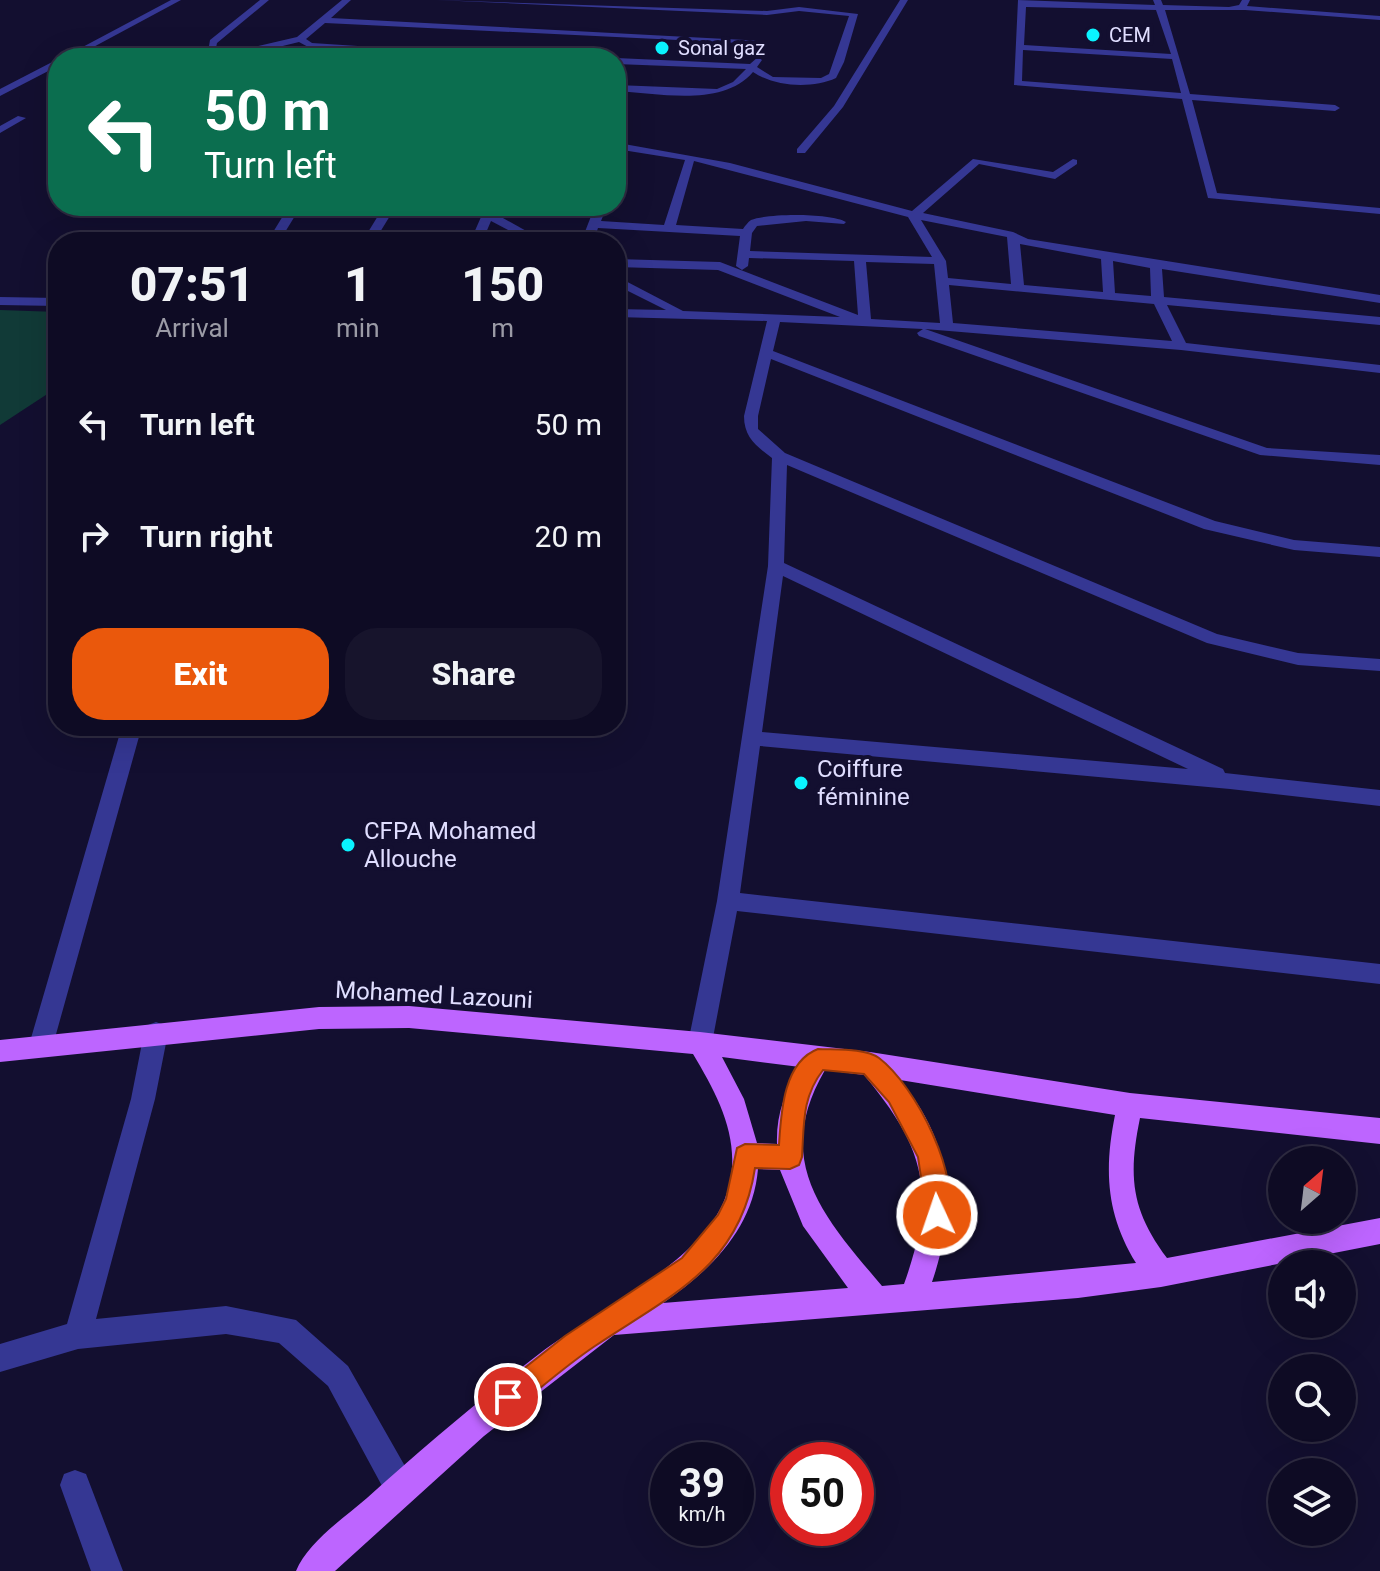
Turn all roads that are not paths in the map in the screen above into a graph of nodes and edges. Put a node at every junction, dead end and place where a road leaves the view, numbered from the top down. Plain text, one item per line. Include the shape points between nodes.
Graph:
1 (177, 0) edge
2 (265, 0) edge
3 (347, 0) edge
4 (440, 0) edge
5 (762, 0) edge
6 (904, 0) edge
7 (1211, 0) edge
8 (1246, 0) edge
9 (1022, 2) edge
10 (1158, 3) edge
11 (1241, 10) junction
12 (767, 13) junction
13 (1380, 18) edge
14 (324, 20) junction
15 (300, 39) junction
16 (760, 41) junction
17 (1018, 47) junction
18 (85, 48) edge
19 (212, 48) edge
20 (262, 48) edge
21 (362, 48) edge
22 (1176, 57) junction
23 (626, 61) edge
24 (48, 67) edge
25 (752, 67) junction
26 (626, 88) edge
27 (0, 93) edge
28 (1185, 97) junction
29 (1335, 108) dead end
30 (21, 118) dead end
31 (0, 130) edge
32 (626, 149) edge
33 (801, 151) dead end
34 (690, 159) junction
35 (1073, 162) dead end
36 (1380, 211) edge
37 (913, 215) junction
38 (497, 216) edge
39 (598, 216) edge
40 (840, 222) dead end
41 (595, 224) junction
42 (669, 228) junction
43 (524, 232) edge
44 (591, 232) edge
45 (746, 233) junction
46 (1013, 235) junction
47 (746, 254) junction
48 (1107, 256) junction
49 (860, 260) junction
50 (940, 261) junction
51 (626, 263) edge
52 (1156, 265) junction
53 (740, 274) junction
54 (943, 281) junction
55 (626, 285) edge
56 (1018, 288) junction
57 (1109, 296) junction
58 (1380, 299) edge
59 (1159, 300) junction
60 (0, 301) edge
61 (48, 302) edge
62 (626, 313) edge
63 (684, 315) junction
64 (775, 317) junction
65 (1380, 321) edge
66 (865, 322) junction
67 (898, 324) junction
68 (947, 328) junction
69 (1181, 346) junction
70 (767, 353) junction
71 (1380, 370) edge
72 (780, 456) junction
73 (1380, 460) edge
74 (1380, 552) edge
75 (776, 566) junction
76 (1380, 665) edge
77 (129, 736) edge
78 (749, 738) junction
79 (1230, 781) junction
80 (1380, 798) edge
81 (728, 901) junction
82 (1380, 974) edge
83 (156, 1033) junction
84 (700, 1043) junction
85 (41, 1045) junction
86 (0, 1051) edge
87 (818, 1059) junction
88 (870, 1064) junction
89 (1130, 1105) junction
90 (1380, 1131) edge
91 (745, 1156) junction
92 (790, 1157) junction
93 (1380, 1231) edge
94 (1161, 1273) junction
95 (913, 1298) junction
96 (876, 1300) junction
97 (610, 1321) junction
98 (78, 1335) junction
99 (0, 1358) edge
100 (75, 1485) dead end
101 (399, 1486) junction
102 (107, 1571) edge
103 (312, 1571) edge

1 - 18 street
2 - 19 street
3 - 14 street
4 - 12 street
5 - 12 street
6 - 33 street via 838,107
7 - 11 street
8 - 11 street
9 - 10 street
9 - 17 street
10 - 11 street
10 - 22 street
11 - 13 street
12 - 16 street
12 - 25 street via 840,11 855,19 833,76 822,81 771,80
14 - 15 street
14 - 16 street
15 - 20 street
15 - 21 street via 310,45
16 - 25 street
17 - 22 street
17 - 28 street via 1016,79 1023,85
22 - 28 street
23 - 25 street
24 - 27 street
25 - 26 street via 732,88 717,92
28 - 29 street
28 - 36 street via 1212,196
30 - 31 street
32 - 34 street
34 - 37 street
34 - 42 street
35 - 37 street via 1055,176 977,161
37 - 46 street
37 - 50 street
38 - 43 street
39 - 41 street
40 - 45 street via 806,218 753,223
41 - 42 street
41 - 44 street
42 - 45 street
45 - 47 street
46 - 48 street via 1025,242
46 - 56 street
47 - 49 street
47 - 53 street
48 - 52 street
48 - 57 street
49 - 50 street
49 - 66 street
50 - 54 street
51 - 53 street via 720,266
52 - 58 street
52 - 59 street via 1153,283
53 - 66 street
54 - 56 street
54 - 68 street
55 - 63 street
56 - 57 street
57 - 59 street
59 - 65 street
59 - 69 street
60 - 61 street
62 - 63 street
63 - 64 street
64 - 66 street
64 - 70 street
66 - 67 street
67 - 68 street
67 - 73 street via 1265,452
68 - 69 street
69 - 71 street
70 - 72 street via 751,430
70 - 74 street via 1210,525 1294,545
72 - 75 street
72 - 76 street via 1213,639 1298,659
75 - 78 street
75 - 79 street
77 - 85 street
78 - 79 street
78 - 81 street
79 - 80 street
81 - 82 street
81 - 84 street
83 - 84 main road, Mohamed Lazouni via 319,1018 409,1017
83 - 85 main road, Mohamed Lazouni
83 - 98 street
84 - 87 main road, Mohamed Lazouni
84 - 91 main road via 740,1117
85 - 86 main road, Mohamed Lazouni
87 - 88 main road, Mohamed Lazouni
87 - 92 main road via 793,1103
88 - 89 main road, Mohamed Lazouni
88 - 95 main road via 909,1111 935,1174 937,1215 928,1261
89 - 90 main road, Mohamed Lazouni
89 - 94 main road via 1121,1145 1119,1196 1133,1234
91 - 92 main road
91 - 97 main road via 738,1201 709,1248 668,1284
92 - 96 main road via 800,1196 820,1233
93 - 94 main road
94 - 95 main road
95 - 96 main road
96 - 97 main road
97 - 101 main road
98 - 99 street
98 - 101 street via 226,1320 286,1330 338,1376
100 - 102 street
101 - 103 main road

